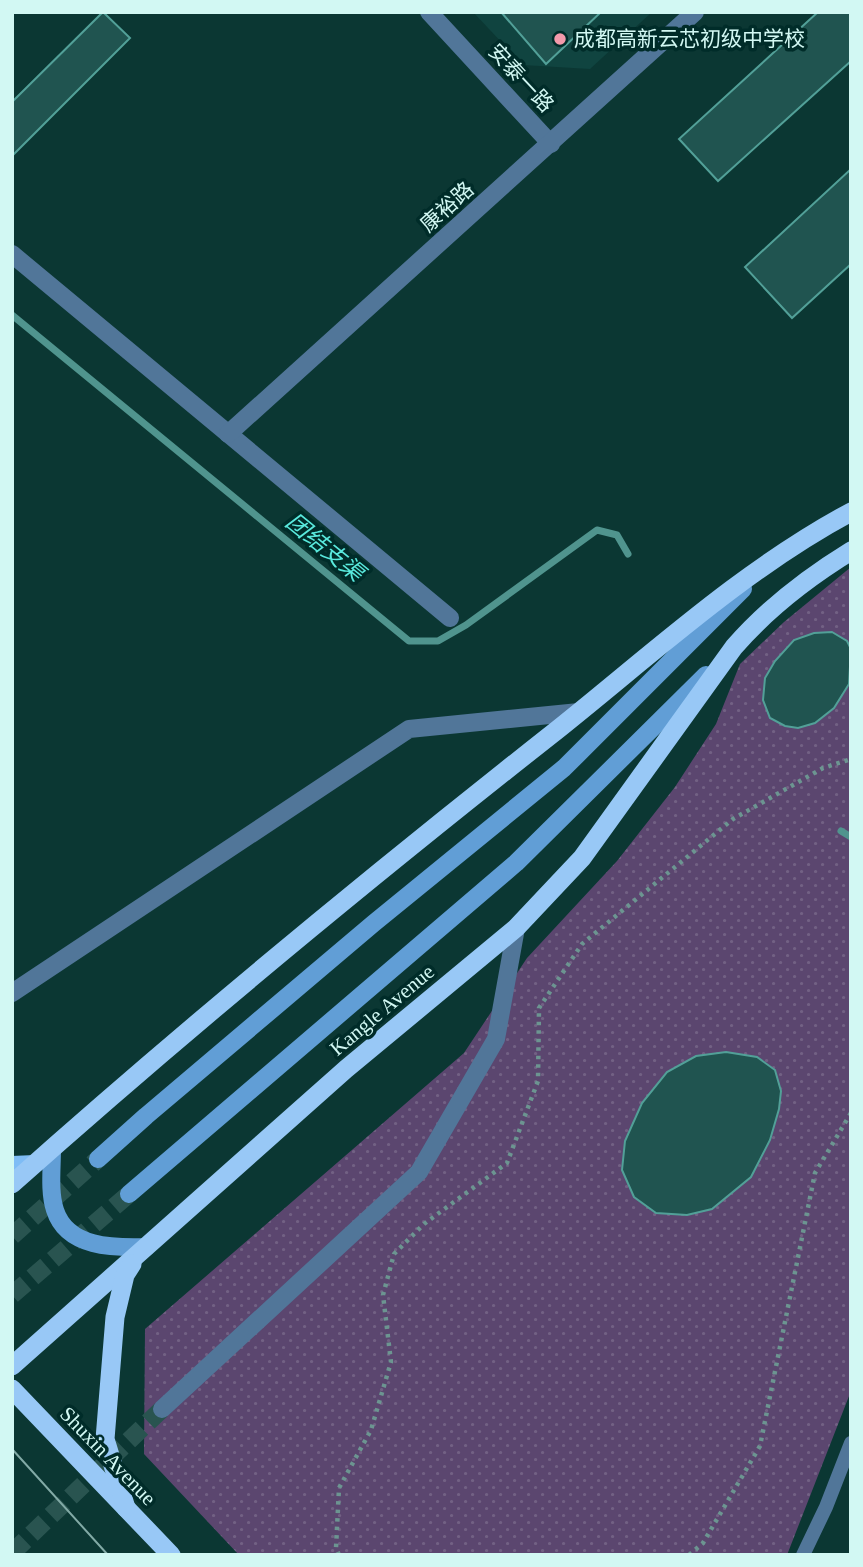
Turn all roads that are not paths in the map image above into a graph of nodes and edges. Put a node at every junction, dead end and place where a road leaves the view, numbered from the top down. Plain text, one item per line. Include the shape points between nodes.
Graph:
1 (429, 12) edge
2 (695, 12) edge
3 (551, 144) junction
4 (12, 254) edge
5 (228, 434) junction
6 (851, 512) edge
7 (851, 551) edge
8 (765, 566) junction
9 (450, 618) dead end
10 (734, 648) junction
11 (579, 712) junction
12 (516, 928) junction
13 (12, 993) edge
14 (52, 1149) junction
15 (99, 1159) tunnel mouth
16 (35, 1164) junction
17 (12, 1165) edge
18 (12, 1184) edge
19 (129, 1194) tunnel mouth
20 (142, 1251) junction
21 (12, 1366) edge
22 (12, 1389) edge
23 (162, 1409) tunnel mouth
24 (851, 1444) edge
25 (127, 1508) junction
26 (171, 1555) edge
27 (803, 1555) edge

1 - 3 street, 安泰一路
2 - 3 street, 康裕路
3 - 5 street, 康裕路
4 - 5 street
5 - 9 street
6 - 8 highway
7 - 10 highway, Kangle Avenue via 805,580 760,618
8 - 11 highway via 699,613
8 - 15 main road via 564,768 363,932
10 - 12 highway, Kangle Avenue via 582,858
10 - 19 main road, Kangle Avenue via 516,863
11 - 13 street via 409,729
11 - 14 highway via 407,849
12 - 20 highway, Kangle Avenue via 346,1069
12 - 23 street via 496,1039 419,1172
14 - 16 highway
14 - 20 main road via 55,1210 67,1229 90,1243
16 - 17 main road
16 - 18 highway
20 - 21 highway, Kangle Avenue
20 - 25 highway via 125,1275 115,1317 105,1439
22 - 25 highway, Shuxin Avenue
24 - 27 lane
25 - 26 highway, Shuxin Avenue

